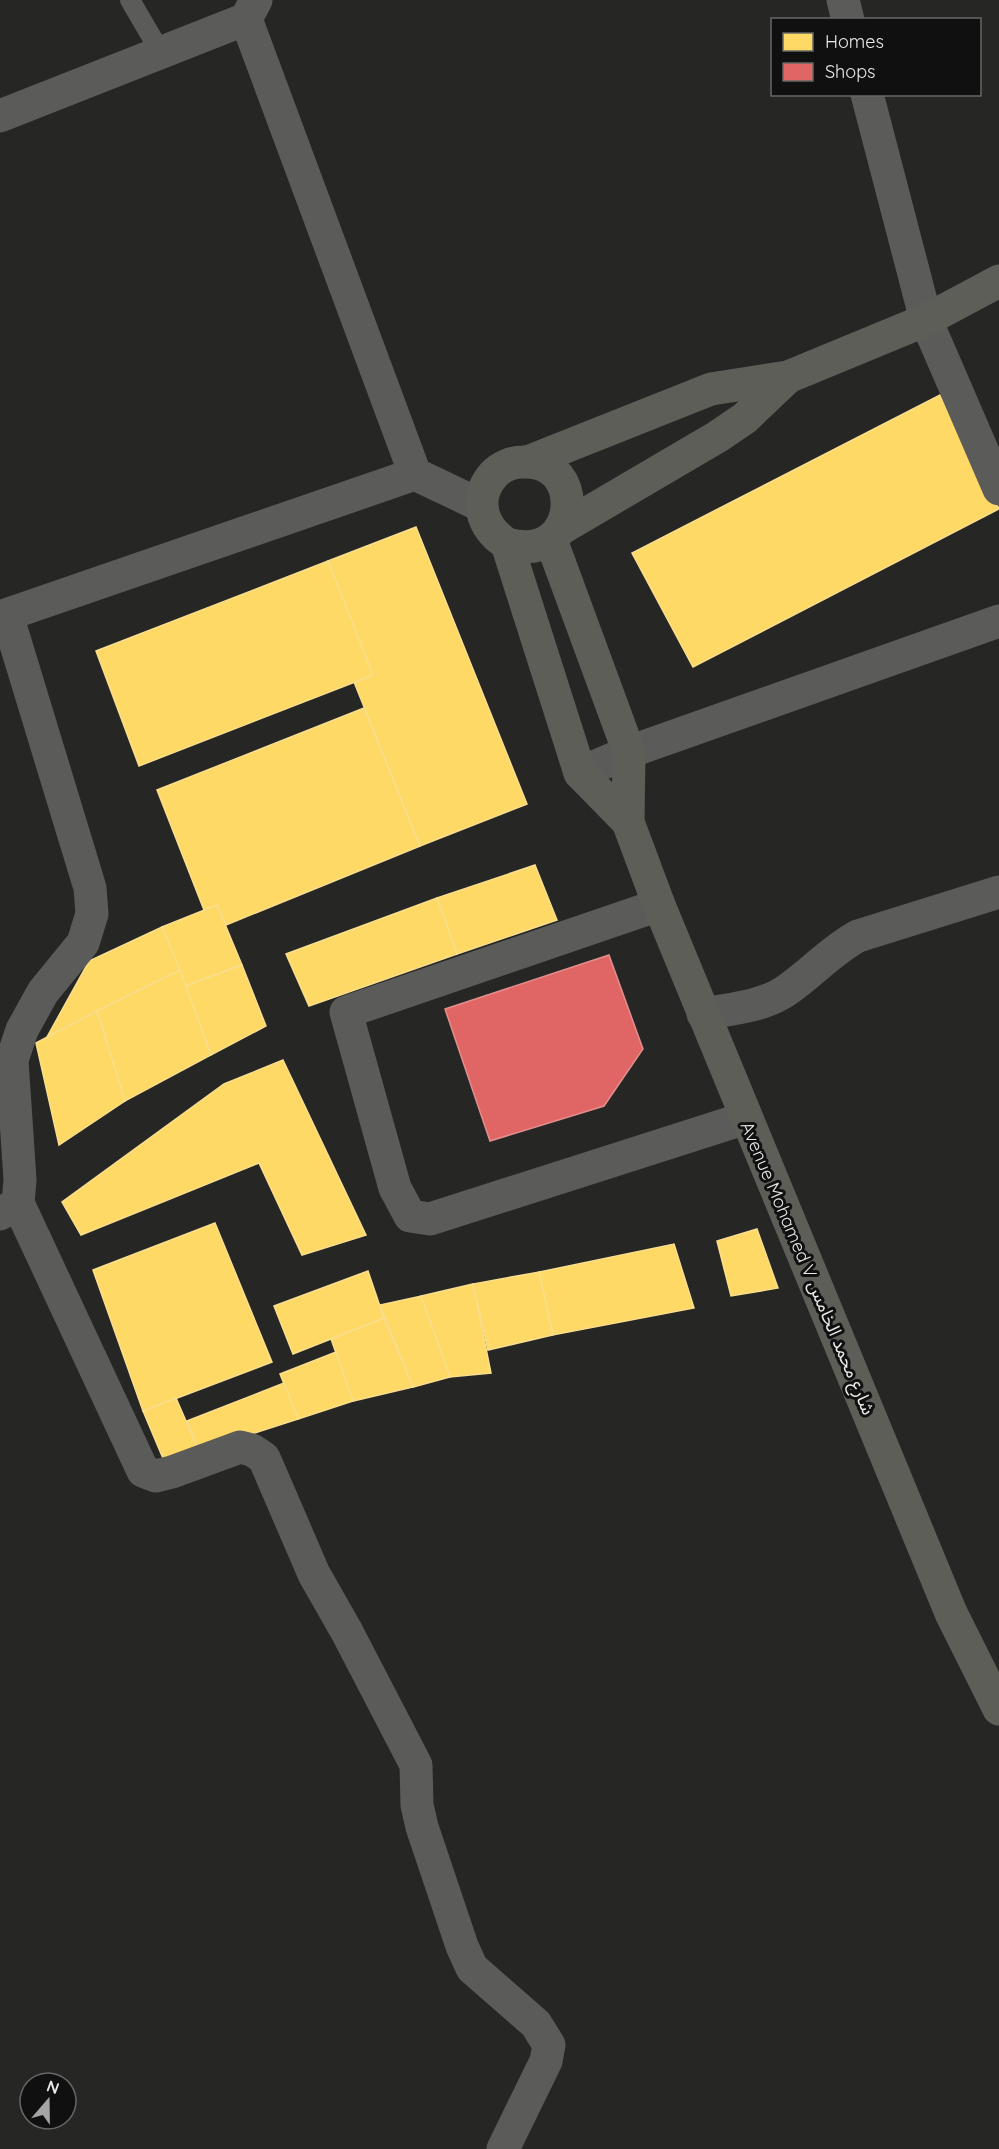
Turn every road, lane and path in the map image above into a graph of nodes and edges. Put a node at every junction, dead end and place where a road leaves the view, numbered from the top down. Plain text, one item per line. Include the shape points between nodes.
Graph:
1 (130, 0) edge
2 (843, 0) edge
3 (251, 10) edge
4 (848, 18) edge
5 (161, 53) junction
6 (868, 96) edge
7 (0, 116) edge
8 (999, 282) edge
9 (926, 320) junction
10 (788, 377) junction
11 (530, 461) junction
12 (415, 474) junction
13 (999, 489) edge
14 (482, 506) junction
15 (556, 534) junction
16 (507, 544) junction
17 (3, 616) edge
18 (999, 621) edge
19 (629, 752) junction
20 (580, 773) junction
21 (628, 822) junction
22 (999, 892) edge
23 (659, 905) junction
24 (703, 1014) junction
25 (746, 1118) junction
26 (9, 1209) edge
27 (999, 1709) edge
28 (506, 2148) edge

1 - 5 lane
2 - 4 street
3 - 5 street
3 - 12 street
5 - 7 street
6 - 9 street
8 - 9 main road
9 - 10 main road
9 - 13 street
10 - 11 main road via 711,389
10 - 15 main road via 745,418 717,437
11 - 14 main road via 495,472 485,488
11 - 15 main road via 555,474 569,499 567,514
12 - 14 street
12 - 17 street
14 - 16 main road, Avenue Mohamed V شارع محمد الخامس via 489,529
15 - 16 main road via 529,548
15 - 19 main road, Avenue Mohamed V شارع محمد الخامس
16 - 20 main road, Avenue Mohamed V شارع محمد الخامس
17 - 26 street via 90,888 92,914 83,943 43,992 22,1030 12,1060 20,1180
18 - 19 street
19 - 20 street
19 - 21 main road, Avenue Mohamed V شارع محمد الخامس
20 - 21 main road, Avenue Mohamed V شارع محمد الخامس
21 - 23 main road, Avenue Mohamed V شارع محمد الخامس
22 - 24 street via 858,936 839,946 783,993 761,1002
23 - 24 main road, Avenue Mohamed V شارع محمد الخامس
23 - 25 street via 346,1012 395,1188 410,1216 430,1220
24 - 25 main road, Avenue Mohamed V شارع محمد الخامس
25 - 27 main road, Avenue Mohamed V شارع محمد الخامس via 951,1613
26 - 28 street via 142,1471 156,1476 240,1447 264,1458 314,1574 416,1765 422,1827 472,1968 536,2024 549,2045 546,2061

